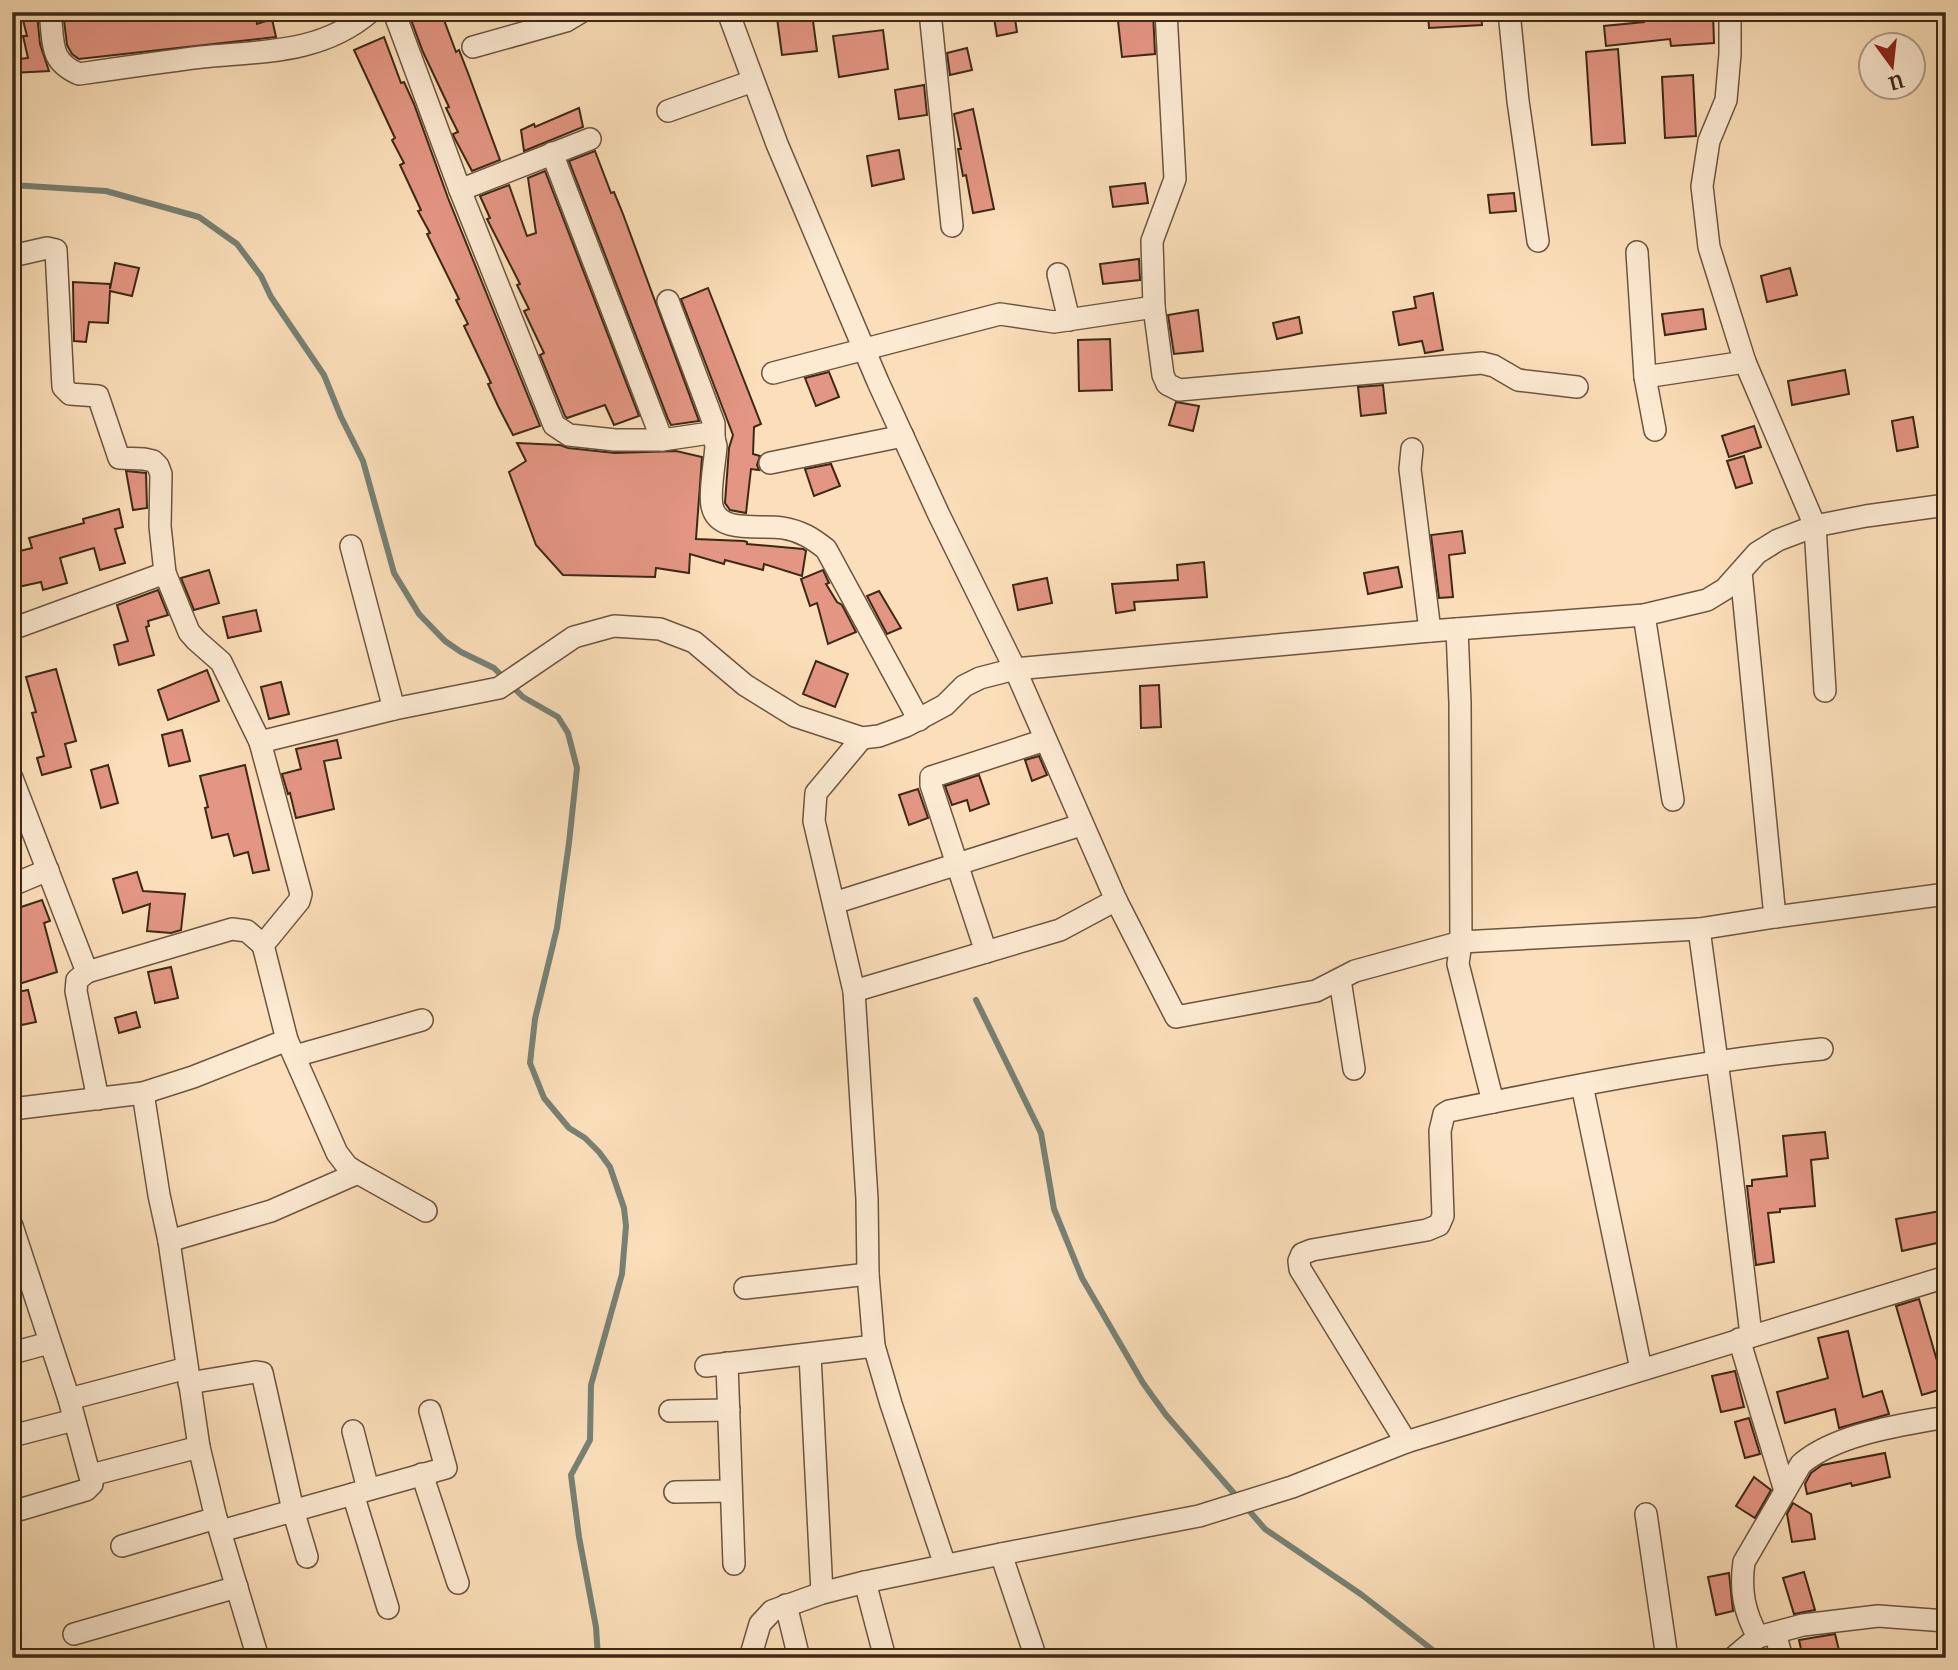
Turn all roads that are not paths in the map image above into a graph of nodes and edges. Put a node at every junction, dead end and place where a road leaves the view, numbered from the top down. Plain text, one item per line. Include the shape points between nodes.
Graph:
1 (50, 12) edge
2 (370, 12) edge
3 (394, 12) edge
4 (581, 12) edge
5 (727, 12) edge
6 (930, 12) edge
7 (1166, 12) edge
8 (1509, 12) edge
9 (1730, 12) edge
10 (473, 47) dead end
11 (753, 81) junction
12 (668, 111) dead end
13 (590, 139) dead end
14 (552, 153) junction
15 (460, 190) junction
16 (951, 226) dead end
17 (1538, 241) dead end
18 (1637, 252) dead end
19 (12, 256) edge
20 (1058, 274) dead end
21 (668, 301) dead end
22 (1154, 307) junction
23 (1069, 320) junction
24 (865, 351) junction
25 (1745, 362) junction
26 (773, 373) dead end
27 (1644, 377) junction
28 (1577, 387) dead end
29 (1655, 430) dead end
30 (903, 436) junction
31 (714, 438) junction
32 (662, 440) junction
33 (1412, 449) dead end
34 (770, 463) dead end
35 (1946, 505) edge
36 (1815, 526) junction
37 (351, 546) dead end
38 (1741, 572) junction
39 (165, 573) junction
40 (1644, 615) junction
41 (12, 629) edge
42 (1457, 629) junction
43 (1430, 631) junction
44 (1015, 669) junction
45 (1825, 691) dead end
46 (394, 709) junction
47 (919, 720) junction
48 (862, 738) junction
49 (1045, 740) junction
50 (260, 742) junction
51 (12, 778) edge
52 (1673, 800) dead end
53 (19, 819) edge
54 (1081, 824) junction
55 (958, 864) junction
56 (47, 870) junction
57 (12, 885) edge
58 (1946, 894) edge
59 (1116, 900) junction
60 (834, 903) junction
61 (1775, 917) junction
62 (1699, 929) junction
63 (1461, 942) junction
64 (263, 945) junction
65 (986, 952) junction
66 (87, 972) junction
67 (1340, 980) junction
68 (854, 991) junction
69 (422, 1020) dead end
70 (291, 1048) junction
71 (1822, 1049) dead end
72 (1717, 1063) junction
73 (1354, 1069) dead end
74 (1583, 1085) junction
75 (143, 1093) junction
76 (98, 1099) junction
77 (1493, 1102) junction
78 (12, 1109) edge
79 (358, 1173) junction
80 (426, 1211) dead end
81 (12, 1226) edge
82 (169, 1241) junction
83 (869, 1274) junction
84 (20, 1277) edge
85 (1946, 1277) edge
86 (745, 1288) dead end
87 (1745, 1337) junction
88 (49, 1343) junction
89 (874, 1346) junction
90 (12, 1353) edge
91 (810, 1355) junction
92 (1641, 1369) junction
93 (188, 1376) junction
94 (71, 1410) junction
95 (729, 1410) junction
96 (430, 1411) dead end
97 (670, 1411) dead end
98 (1946, 1417) edge
99 (353, 1431) dead end
100 (12, 1436) edge
101 (1406, 1442) junction
102 (199, 1447) junction
103 (422, 1474) junction
104 (91, 1475) junction
105 (732, 1490) junction
106 (360, 1491) junction
107 (675, 1492) dead end
108 (1785, 1492) junction
109 (293, 1510) junction
110 (12, 1512) edge
111 (1646, 1514) dead end
112 (219, 1524) junction
113 (122, 1546) dead end
114 (1001, 1554) junction
115 (307, 1557) dead end
116 (734, 1564) dead end
117 (946, 1565) junction
118 (865, 1582) junction
119 (458, 1583) dead end
120 (237, 1587) junction
121 (822, 1593) junction
122 (786, 1605) junction
123 (388, 1608) dead end
124 (1946, 1620) edge
125 (74, 1634) dead end
126 (1767, 1635) junction
127 (258, 1658) edge
128 (750, 1658) edge
129 (799, 1658) edge
130 (884, 1658) edge
131 (1036, 1658) edge
132 (1667, 1658) edge
133 (1733, 1658) edge
134 (1782, 1658) edge

1 - 2 street via 55,53 64,68 79,74 296,48 338,34
3 - 15 street
4 - 10 street via 566,21
5 - 11 street
6 - 16 street
7 - 22 street via 1175,180 1152,241
8 - 17 street
9 - 25 street via 1726,100 1709,141 1702,186 1709,247
11 - 12 street
11 - 24 street
13 - 14 street
14 - 15 street
14 - 32 street
15 - 32 street via 554,425 569,435
18 - 27 street
19 - 39 street via 56,250 63,387 69,394 98,396 119,458 144,459 158,466
20 - 23 street
21 - 31 street via 714,424
22 - 23 street
22 - 28 street via 1163,375 1167,384 1179,390 1482,363 1518,380
23 - 24 street via 1000,314
24 - 26 street
24 - 30 street
25 - 27 street
25 - 36 street
27 - 29 street
30 - 34 street
30 - 44 street
31 - 32 street via 705,432
31 - 47 street via 711,505 717,517 730,525 808,534 826,550
33 - 43 street via 1410,469
35 - 36 street
36 - 38 street via 1768,546
36 - 45 street
37 - 46 street
38 - 40 street via 1707,600
38 - 61 street
39 - 41 street
39 - 50 street via 189,632 221,662
40 - 42 street
40 - 52 street
42 - 43 street
42 - 63 street
43 - 44 street
44 - 47 street via 979,678
44 - 49 street
46 - 48 street via 499,688 574,637 614,626 660,629 694,642 745,685 795,716
46 - 50 street
47 - 48 street
48 - 60 street via 816,793 814,821
49 - 54 street
49 - 55 street via 931,777
50 - 64 street via 301,894
51 - 53 street
53 - 56 street
54 - 55 street
54 - 59 street
55 - 60 street
55 - 65 street
56 - 57 street
56 - 66 street
58 - 61 street
59 - 65 street via 1060,930
59 - 67 street via 1175,1017 1316,991
60 - 68 street
61 - 62 street
62 - 63 street
62 - 72 street
63 - 67 street via 1355,971
63 - 77 street via 1458,964
64 - 66 street via 247,931 232,929
64 - 70 street
65 - 68 street
66 - 76 street via 78,981 76,992
67 - 73 street
68 - 83 street
69 - 70 street
70 - 75 street
70 - 79 street via 337,1153
71 - 72 street
72 - 74 street
72 - 87 street
74 - 77 street
74 - 92 street
75 - 76 street
75 - 82 street
76 - 78 street
77 - 101 street via 1449,1111 1442,1117 1443,1216 1439,1225 1312,1250 1298,1261
79 - 80 street
79 - 82 street via 271,1211
81 - 84 street
82 - 93 street
83 - 86 street
83 - 89 street
84 - 88 street
85 - 87 street
87 - 92 street
87 - 108 street
88 - 90 street
88 - 94 street
89 - 91 street
89 - 117 street
91 - 95 street via 717,1364
91 - 121 street
92 - 101 street
93 - 94 street
93 - 102 street
93 - 109 street via 262,1373
94 - 100 street
94 - 104 street
95 - 97 street
95 - 105 street
96 - 103 street via 446,1468
98 - 108 street via 1830,1446 1801,1464
99 - 106 street
101 - 114 street via 1199,1516
102 - 104 street
102 - 112 street
103 - 106 street
103 - 119 street
104 - 110 street via 92,1484 86,1490
105 - 107 street
105 - 116 street
106 - 109 street
106 - 123 street
108 - 126 street via 1744,1562 1742,1596 1751,1624
109 - 112 street
109 - 115 street
111 - 132 street
112 - 113 street
112 - 120 street
114 - 117 street
114 - 131 street
117 - 118 street
118 - 121 street
118 - 130 street
120 - 125 street
120 - 127 street
121 - 122 street
122 - 128 street via 760,1624
122 - 129 street
124 - 126 street via 1878,1616 1832,1620
126 - 133 street
126 - 134 street

